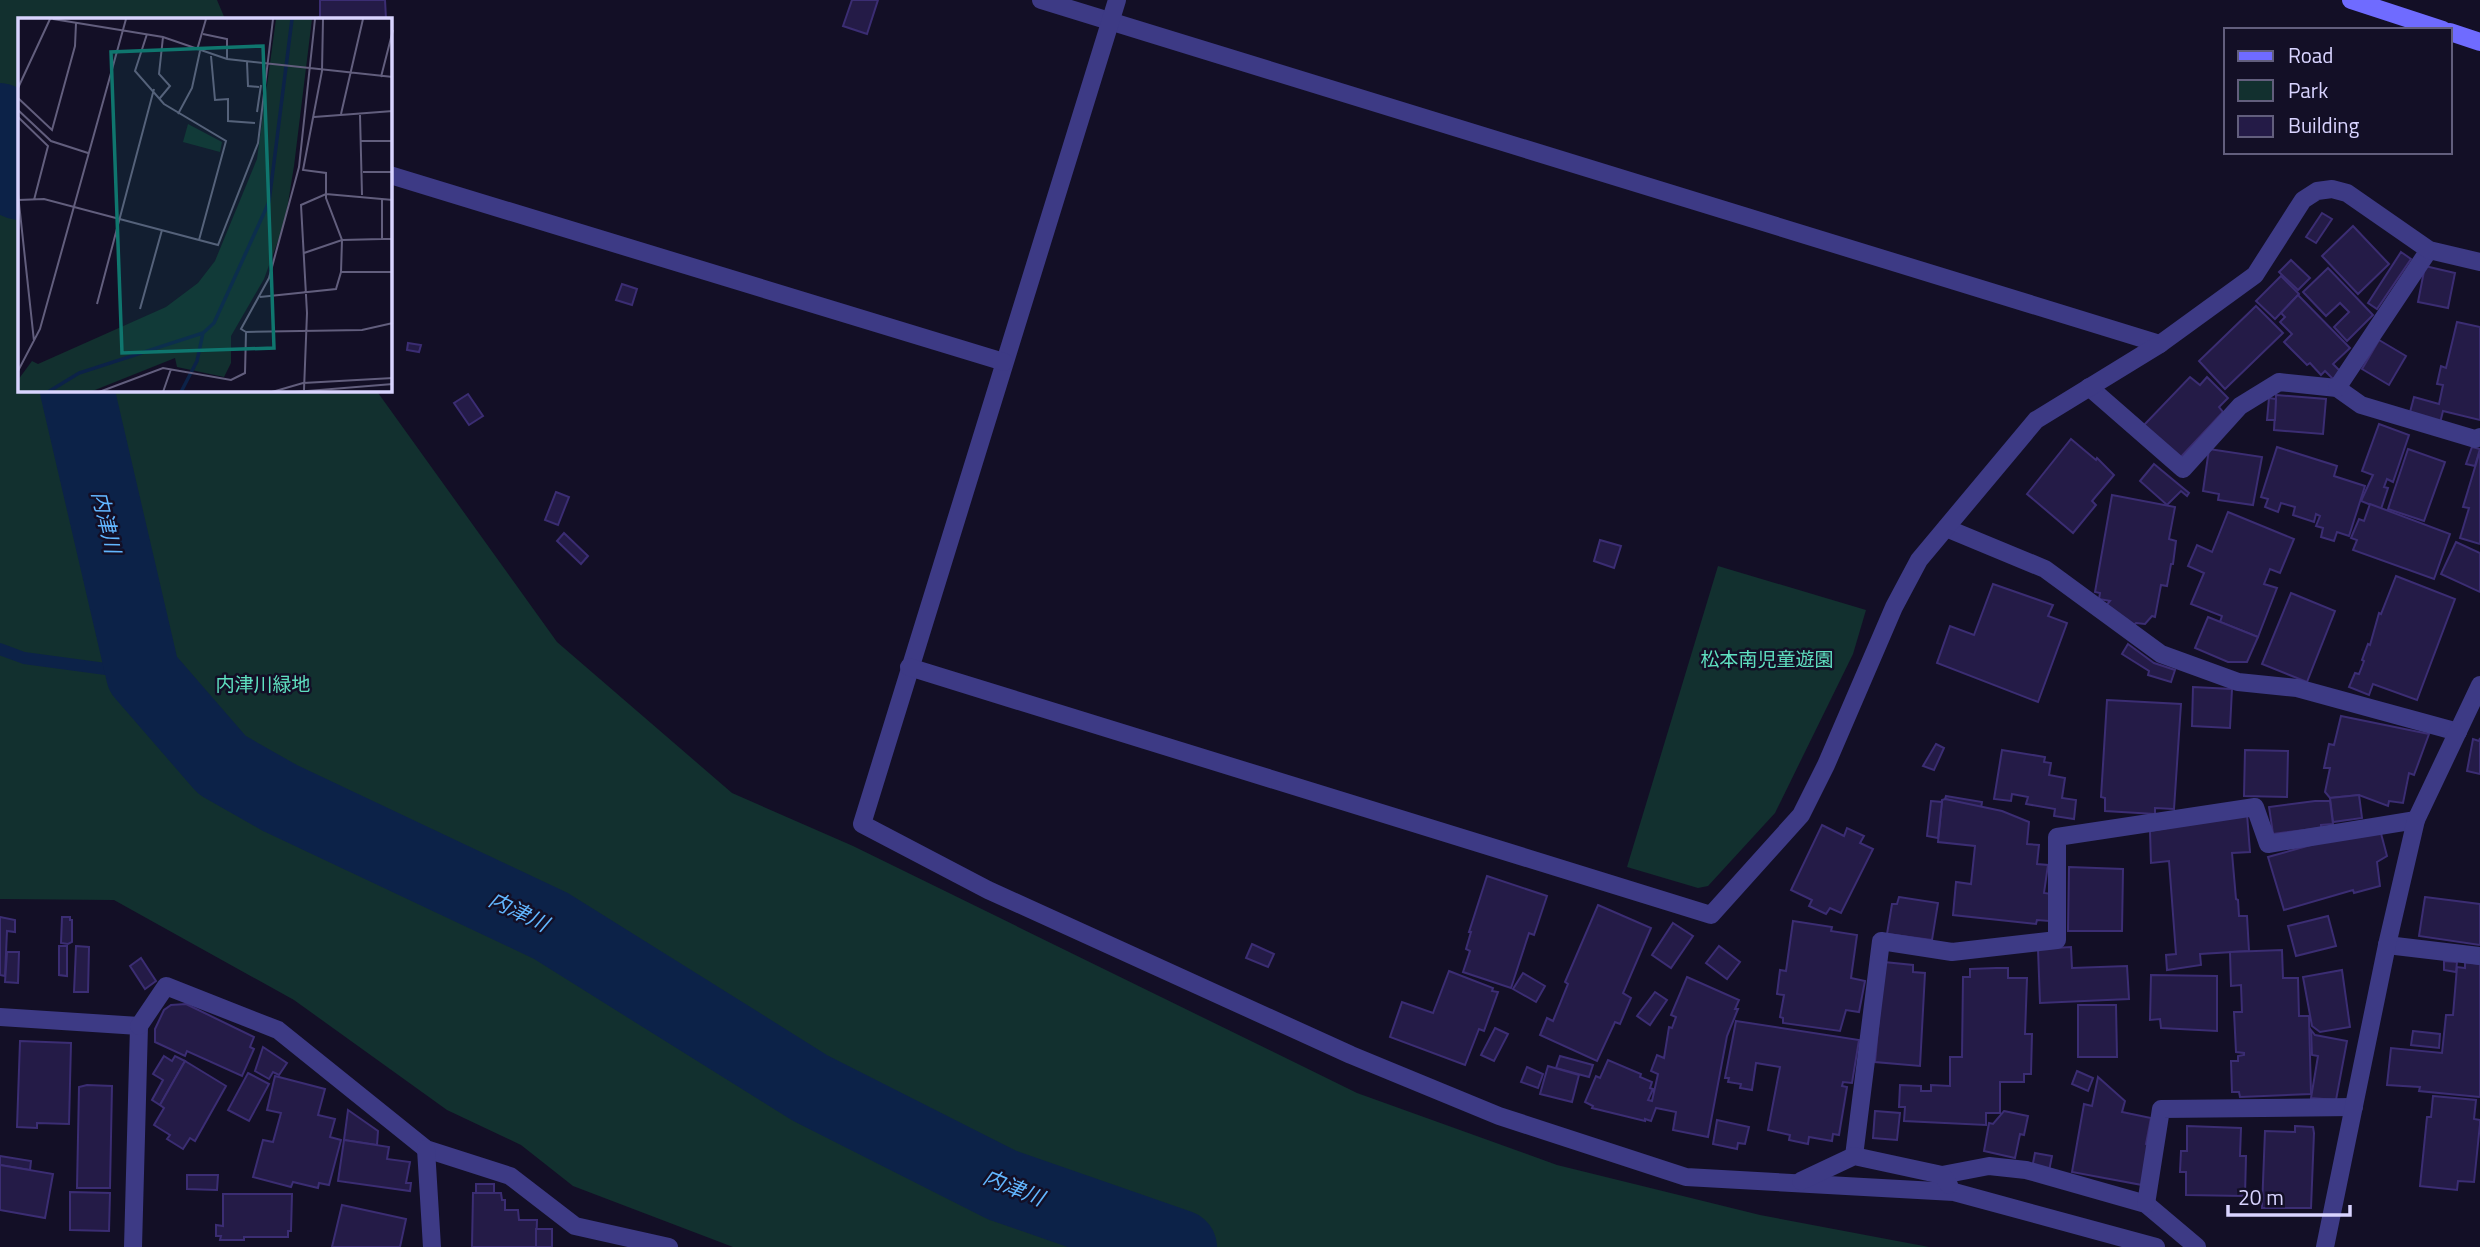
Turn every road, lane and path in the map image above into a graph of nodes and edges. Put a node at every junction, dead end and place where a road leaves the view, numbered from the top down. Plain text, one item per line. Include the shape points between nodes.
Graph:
1 (1041, 0) edge
2 (1116, 0) edge
3 (2351, 0) edge
4 (1110, 21) junction
5 (2437, 28) edge
6 (2452, 33) edge
7 (2480, 42) edge
8 (392, 176) edge
9 (2429, 250) junction
10 (2480, 262) edge
11 (2160, 344) junction
12 (1004, 362) junction
13 (2089, 387) junction
14 (2337, 388) junction
15 (2480, 438) edge
16 (1946, 528) junction
17 (909, 667) junction
18 (2480, 685) edge
19 (2476, 704) edge
20 (2458, 732) junction
21 (2416, 820) junction
22 (2387, 944) junction
23 (2480, 956) edge
24 (0, 1017) edge
25 (139, 1026) junction
26 (2354, 1107) junction
27 (426, 1149) junction
28 (1854, 1156) junction
29 (1942, 1175) junction
30 (1798, 1183) junction
31 (1954, 1192) junction
32 (2146, 1204) junction
33 (133, 1247) edge
34 (432, 1247) edge
35 (669, 1247) edge
36 (2156, 1247) edge
37 (2197, 1247) edge
38 (2325, 1247) edge

1 - 4 street
2 - 4 street
3 - 5 main road
4 - 11 street
4 - 12 street
6 - 7 main road
8 - 12 street
9 - 10 street
9 - 11 street via 2347,193 2317,191 2303,200 2255,275
9 - 14 street
11 - 13 street
12 - 17 street
13 - 14 street via 2183,469 2241,406 2279,382
13 - 16 street via 2036,420
14 - 15 street via 2361,405
16 - 17 street via 1919,560 1894,607 1801,816 1711,915
16 - 20 street via 2045,569 2161,654 2238,682 2297,688
17 - 30 street via 862,824 988,890 1351,1055 1499,1116 1686,1177
18 - 19 street
19 - 20 street
20 - 21 street
21 - 22 street
21 - 28 street via 2268,844 2255,807 2057,837 2057,940 1952,952 1881,941
22 - 23 street
22 - 26 street
24 - 25 street
25 - 27 street via 166,986 278,1030
25 - 33 street
26 - 32 street via 2161,1109
26 - 38 street
27 - 34 street
27 - 35 street via 510,1176 575,1226
28 - 29 street
28 - 30 street
29 - 31 street
29 - 32 street via 1989,1166 2026,1170
30 - 31 street
31 - 36 street
32 - 37 street

